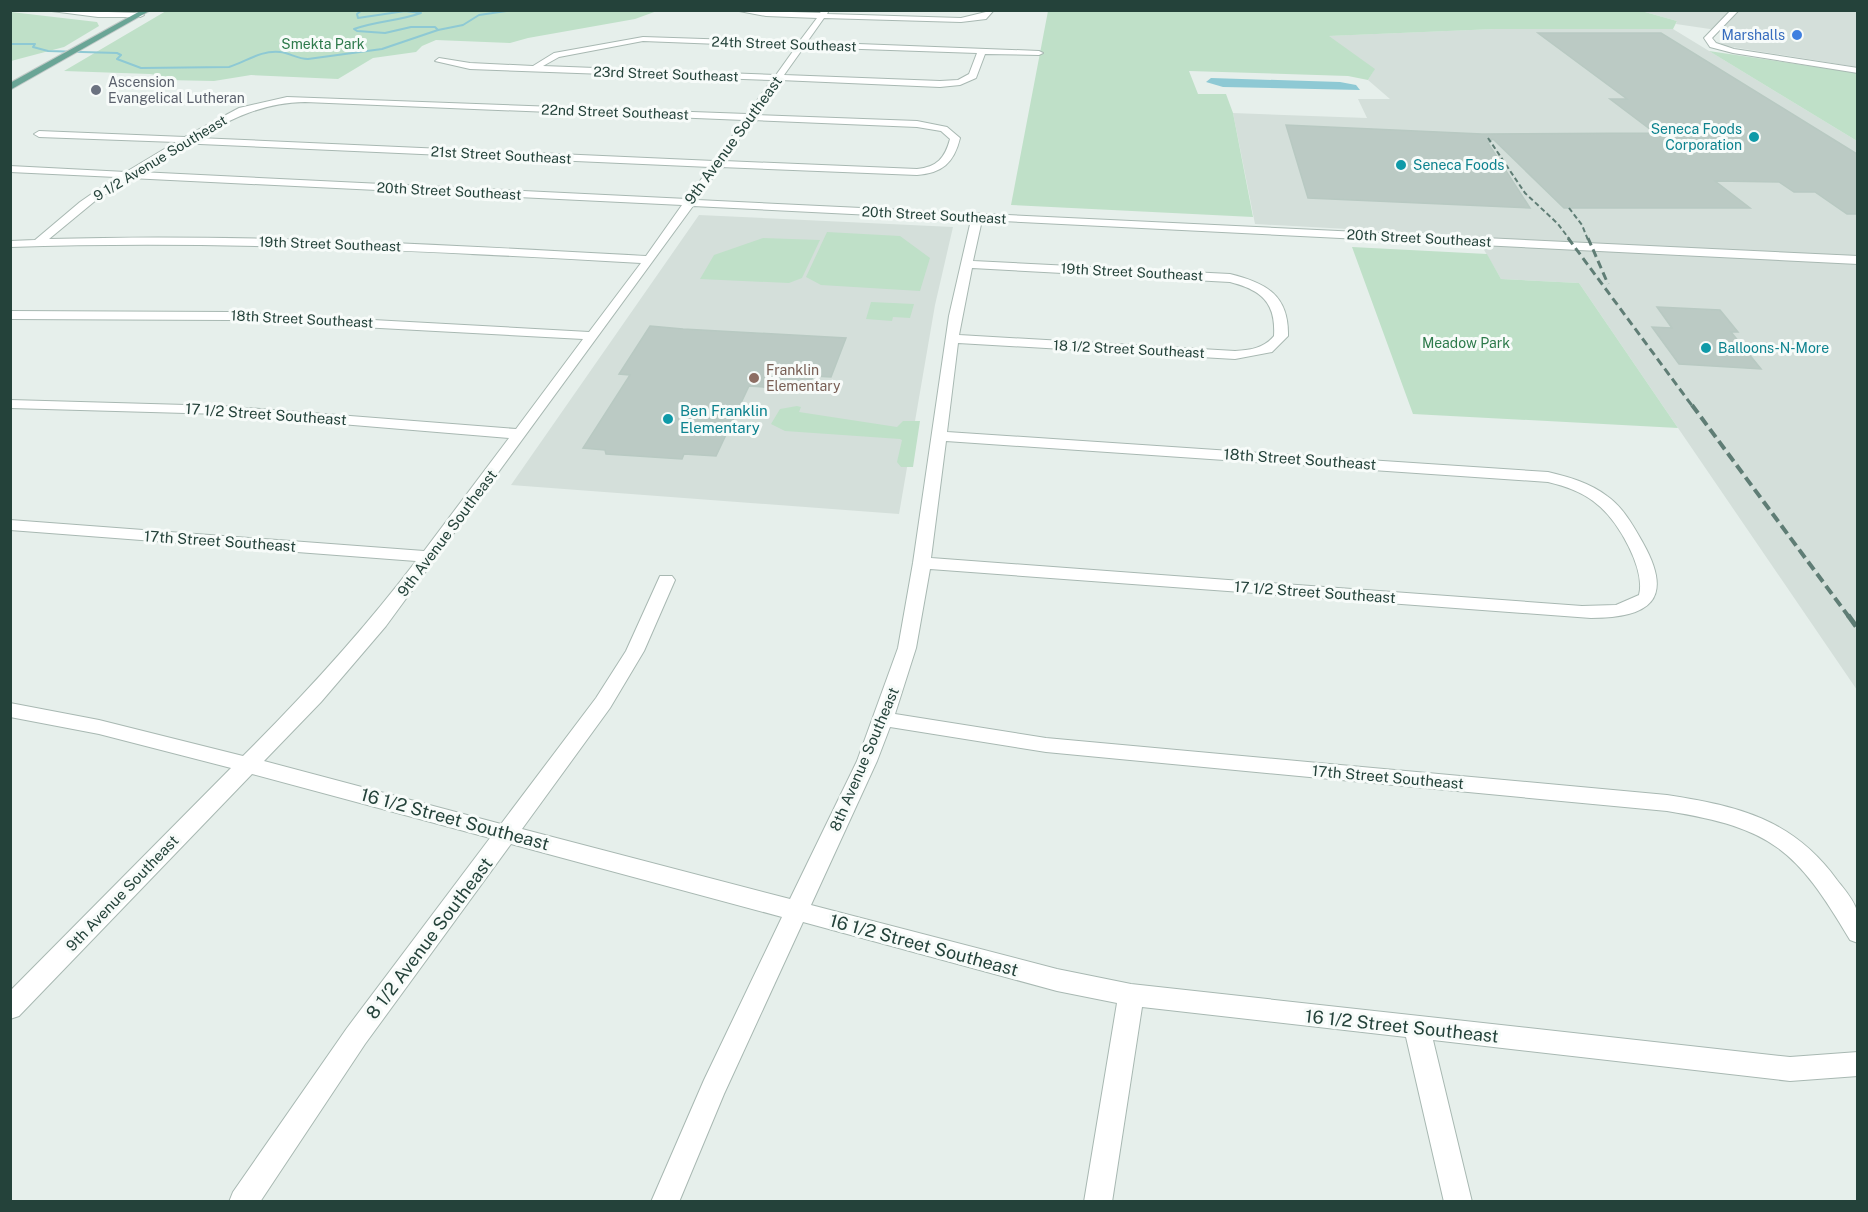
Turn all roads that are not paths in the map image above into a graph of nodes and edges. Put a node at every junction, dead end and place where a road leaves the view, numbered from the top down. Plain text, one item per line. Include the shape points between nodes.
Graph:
1 (47, 10) edge
2 (87, 10) edge
3 (148, 10) edge
4 (737, 10) edge
5 (992, 10) edge
6 (1736, 10) edge
7 (824, 13) edge
8 (78, 14) junction
9 (140, 15) junction
10 (802, 45) junction
11 (982, 51) junction
12 (1039, 53) dead end
13 (439, 62) dead end
14 (534, 69) junction
15 (1857, 70) edge
16 (778, 78) junction
17 (10, 87) edge
18 (259, 103) joint
19 (751, 117) junction
20 (39, 134) dead end
21 (187, 141) junction
22 (953, 149) joint
23 (716, 164) junction
24 (10, 170) edge
25 (127, 176) junction
26 (688, 203) junction
27 (977, 216) junction
28 (38, 243) junction
29 (10, 244) edge
30 (649, 260) junction
31 (1857, 260) edge
32 (966, 264) junction
33 (10, 315) edge
34 (1280, 317) joint
35 (592, 336) junction
36 (952, 339) junction
37 (10, 404) edge
38 (521, 434) junction
39 (939, 436) junction
40 (10, 525) edge
41 (1633, 543) joint
42 (430, 557) junction
43 (922, 562) junction
44 (666, 580) dead end
45 (10, 710) edge
46 (884, 719) junction
47 (247, 765) junction
48 (507, 833) junction
49 (797, 912) junction
50 (1853, 925) edge
51 (1131, 995) junction
52 (10, 1008) edge
53 (1417, 1028) junction
54 (1857, 1064) edge
55 (243, 1202) edge
56 (665, 1202) edge
57 (1098, 1202) edge
58 (1458, 1202) edge

1 - 8 street
2 - 8 street
3 - 9 main road
4 - 7 street
5 - 7 street via 982,17 961,20
6 - 15 street via 1707,38 1713,45
7 - 10 street, 9th Avenue Southeast
8 - 9 street
9 - 17 main road
10 - 11 street, 24th Street Southeast
10 - 14 street, 24th Street Southeast via 636,39 557,55
10 - 16 street, 9th Avenue Southeast
11 - 12 street, 24th Street Southeast
11 - 16 street, 23rd Street Southeast via 973,76 955,83
13 - 14 street, 23rd Street Southeast
14 - 16 street, 23rd Street Southeast
16 - 19 street, 9th Avenue Southeast
18 - 19 street, 22nd Street Southeast via 305,99
18 - 21 street, 9 1/2 Avenue Southeast via 237,111
19 - 22 street, 22nd Street Southeast via 927,125 952,133
19 - 23 street, 9th Avenue Southeast
20 - 21 street, 21st Street Southeast
21 - 23 street, 21st Street Southeast
21 - 25 street, 9 1/2 Avenue Southeast
22 - 23 street, 21st Street Southeast via 946,164 918,172
23 - 26 street, 9th Avenue Southeast
24 - 25 street, 20th Street Southeast
25 - 26 street, 20th Street Southeast
25 - 28 street, 9 1/2 Avenue Southeast via 98,194
26 - 27 street, 20th Street Southeast
26 - 30 street, 9th Avenue Southeast
27 - 31 street, 20th Street Southeast
27 - 32 street, 8th Avenue Southeast
28 - 29 street, 19th Street Southeast
28 - 30 street, 19th Street Southeast via 318,242
30 - 35 street, 9th Avenue Southeast
32 - 34 street, 19th Street Southeast via 1222,277 1264,291 1276,303
32 - 36 street, 8th Avenue Southeast
33 - 35 street, 18th Street Southeast via 246,315
34 - 36 street, 18 1/2 Street Southeast via 1281,336 1276,343 1258,352 1235,355
35 - 38 street, 9th Avenue Southeast
36 - 39 street, 8th Avenue Southeast
37 - 38 street, 17 1/2 Street Southeast via 221,410
38 - 42 street, 9th Avenue Southeast
39 - 41 street, 18th Street Southeast via 1548,477 1582,488 1604,501
39 - 43 street, 8th Avenue Southeast
40 - 42 street, 17th Street Southeast
41 - 43 street, 17 1/2 Street Southeast via 1649,576 1646,598 1632,607 1605,612
42 - 47 street, 9th Avenue Southeast via 354,655
43 - 46 street, 8th Avenue Southeast via 907,648
44 - 48 street, 8 1/2 Avenue Southeast via 641,638 615,684
45 - 47 street, 16 1/2 Street Southeast via 99,727
46 - 49 street, 8th Avenue Southeast
46 - 50 street, 17th Street Southeast via 1046,746 1667,802 1715,810 1758,824 1791,844 1826,880
47 - 48 street, 16 1/2 Street Southeast
47 - 52 street, 9th Avenue Southeast
48 - 49 street, 16 1/2 Street Southeast
48 - 55 street, 8 1/2 Avenue Southeast via 356,1036
49 - 51 street, 16 1/2 Street Southeast via 1057,980
49 - 56 street, 8th Avenue Southeast via 713,1089
51 - 53 street, 16 1/2 Street Southeast
51 - 57 street
53 - 54 street, 16 1/2 Street Southeast via 1790,1068
53 - 58 street

